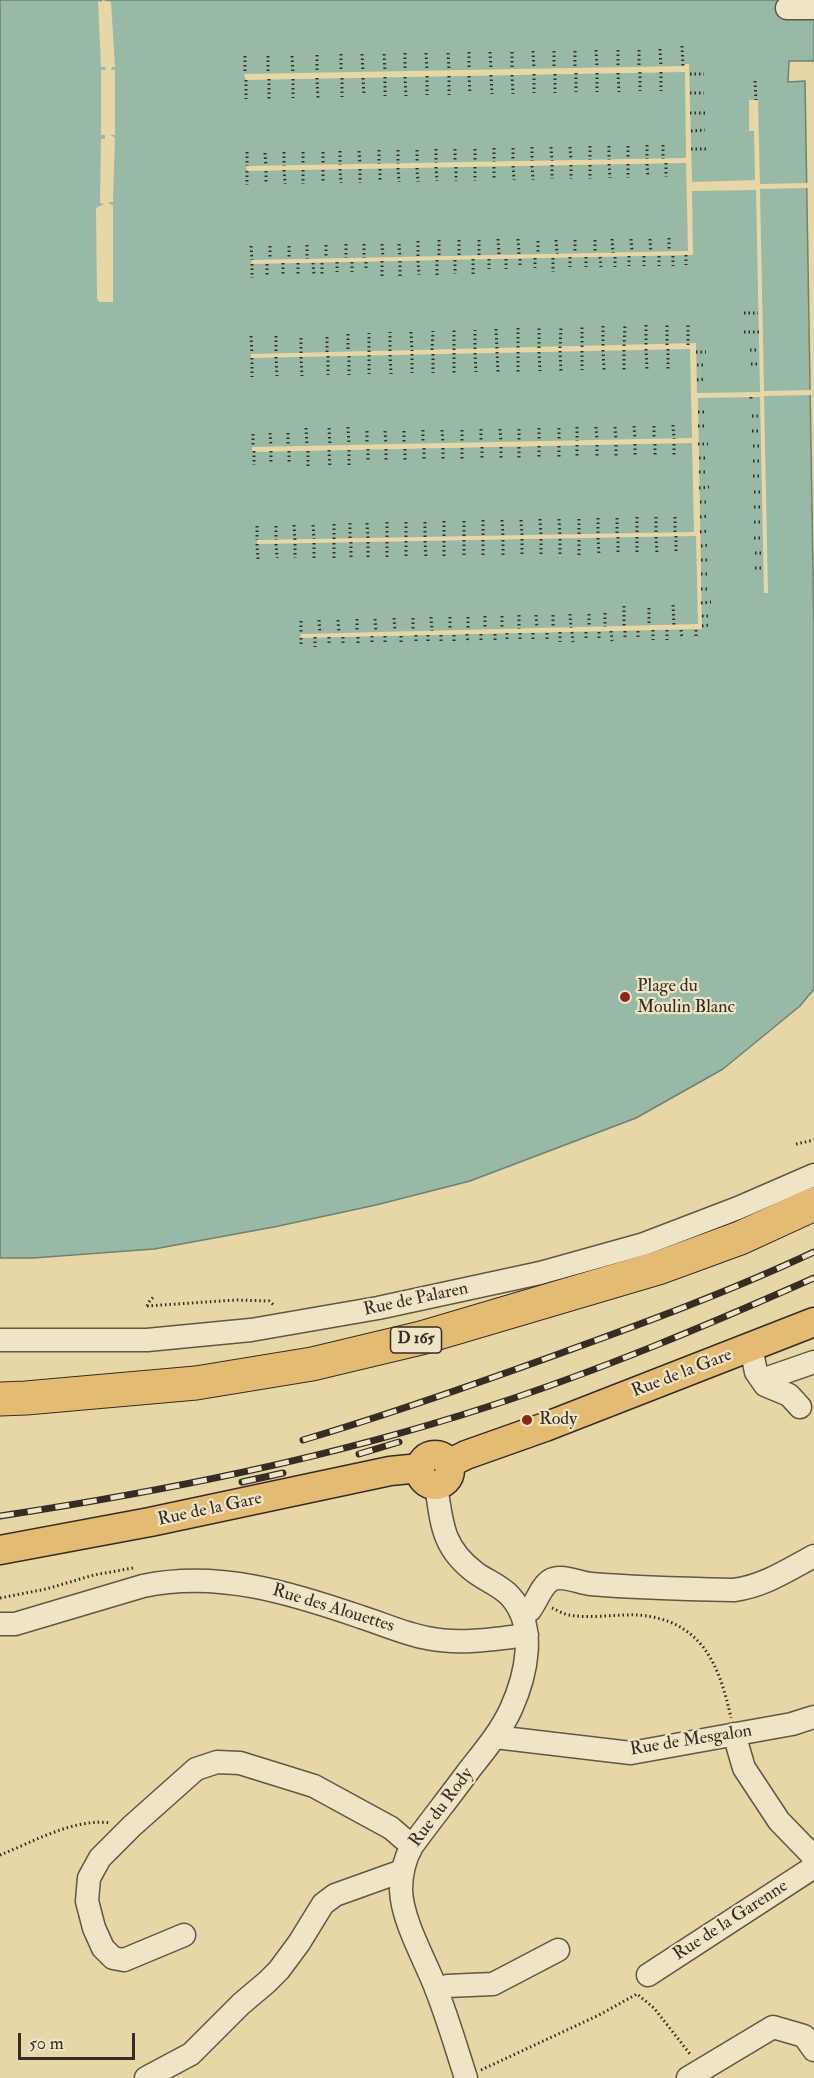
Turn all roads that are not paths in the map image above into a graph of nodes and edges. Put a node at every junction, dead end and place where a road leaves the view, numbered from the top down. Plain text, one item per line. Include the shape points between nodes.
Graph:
1 (787, 8) dead end
2 (814, 8) edge
3 (814, 1175) edge
4 (814, 1204) edge
5 (814, 1229) edge
6 (814, 1322) edge
7 (0, 1340) edge
8 (751, 1347) junction
9 (814, 1362) edge
10 (762, 1380) junction
11 (0, 1399) edge
12 (800, 1407) dead end
13 (0, 1419) edge
14 (435, 1472) junction
15 (0, 1550) edge
16 (814, 1556) edge
17 (528, 1607) junction
18 (0, 1624) edge
19 (527, 1635) junction
20 (814, 1717) edge
21 (734, 1734) junction
22 (495, 1737) junction
23 (412, 1846) junction
24 (814, 1857) edge
25 (814, 1867) edge
26 (402, 1871) junction
27 (184, 1935) dead end
28 (558, 1950) dead end
29 (648, 1976) dead end
30 (436, 1989) junction
31 (814, 2050) edge
32 (473, 2074) edge
33 (695, 2074) edge
34 (146, 2078) edge

1 - 2 street
3 - 7 street, Rue de Palaren via 644,1244 460,1291 251,1330 147,1340
4 - 11 highway, D 165 via 740,1238 658,1268 422,1338 312,1364 196,1383
5 - 13 highway, D 165 via 762,1253 681,1281 443,1354 226,1399
6 - 8 main road, Rue de la Gare
8 - 10 street via 756,1372
8 - 14 main road, Rue de la Gare via 466,1455
9 - 10 street
10 - 12 street via 789,1395
14 - 15 main road, Rue de la Gare via 390,1472
14 - 17 street, Rue du Rody via 448,1545 465,1564
16 - 17 street via 749,1588 581,1584 552,1579
17 - 19 street, Rue du Rody
18 - 19 street, Rue des Alouettes via 15,1624 143,1586 186,1581 291,1594 426,1638 477,1641
19 - 22 street, Rue du Rody via 519,1686
20 - 21 street, Rue de Mesgalon
21 - 22 street, Rue de Mesgalon via 631,1753
21 - 24 street via 744,1768 779,1821
22 - 23 street, Rue du Rody
23 - 26 street, Rue du Rody
23 - 27 street via 391,1828 314,1786 240,1763 217,1762 196,1769 100,1858 90,1878 87,1901 103,1948 113,1958 124,1960
25 - 29 street, Rue de la Garenne
26 - 30 street, Rue du Rody via 401,1892 407,1916
26 - 34 street via 335,1895 323,1904 299,1943 267,1982 191,2054
28 - 30 street via 493,1984
30 - 32 street, Rue du Rody
31 - 33 street via 804,2036 774,2027

